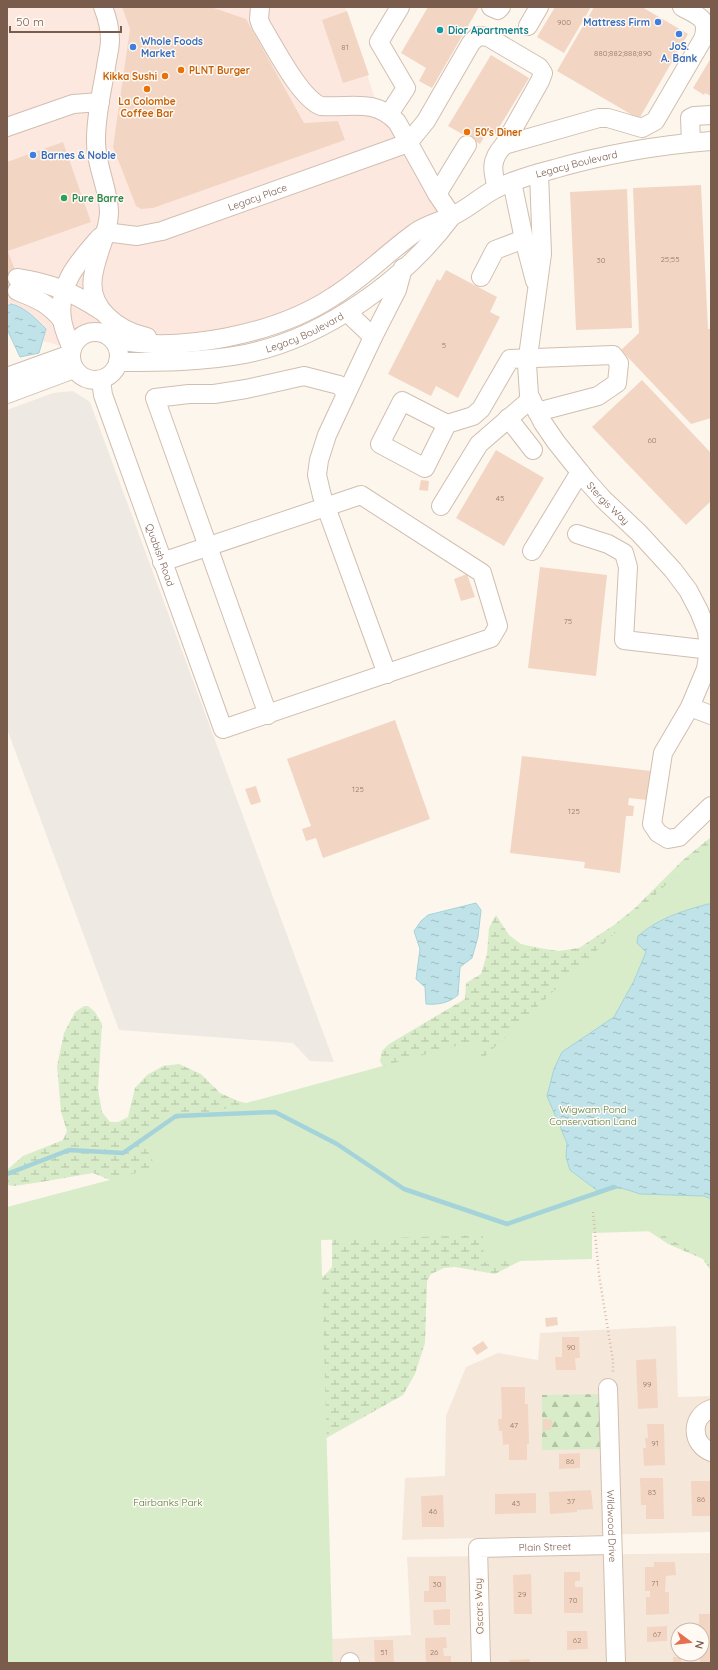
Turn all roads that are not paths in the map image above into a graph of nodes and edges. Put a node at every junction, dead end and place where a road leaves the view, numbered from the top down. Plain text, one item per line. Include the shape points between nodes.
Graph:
1 (103, 7) edge
2 (260, 7) edge
3 (400, 7) edge
4 (491, 7) edge
5 (501, 7) edge
6 (539, 7) edge
7 (683, 7) edge
8 (528, 26) dead end
9 (100, 102) junction
10 (389, 114) junction
11 (711, 115) edge
12 (7, 126) edge
13 (642, 128) junction
14 (711, 141) edge
15 (691, 142) junction
16 (408, 143) junction
17 (467, 145) dead end
18 (504, 145) junction
19 (642, 148) junction
20 (539, 173) junction
21 (505, 185) junction
22 (437, 194) junction
23 (452, 216) junction
24 (105, 232) junction
25 (524, 239) junction
26 (403, 268) junction
27 (481, 277) dead end
28 (537, 288) junction
29 (63, 290) junction
30 (100, 310) junction
31 (347, 312) junction
32 (62, 320) junction
33 (373, 337) junction
34 (112, 339) junction
35 (180, 342) junction
36 (72, 357) junction
37 (527, 358) junction
38 (118, 362) junction
39 (7, 377) edge
40 (101, 380) junction
41 (346, 393) junction
42 (7, 394) edge
43 (534, 406) junction
44 (508, 418) junction
45 (447, 424) dead end
46 (533, 450) dead end
47 (580, 472) junction
48 (441, 506) dead end
49 (327, 507) junction
50 (639, 533) junction
51 (577, 534) dead end
52 (208, 546) junction
53 (532, 551) dead end
54 (624, 553) junction
55 (162, 562) junction
56 (710, 650) edge
57 (387, 674) junction
58 (690, 706) junction
59 (268, 715) junction
60 (711, 715) edge
61 (711, 806) edge
62 (608, 1388) road end
63 (711, 1409) edge
64 (711, 1452) edge
65 (612, 1545) junction
66 (478, 1548) joint
67 (481, 1663) edge
68 (616, 1663) edge

1 - 9 street via 109,25 110,40
2 - 10 street via 261,25 302,92 314,103 329,106 368,106
3 - 10 street via 379,42 406,88
4 - 5 street via 498,10
6 - 8 street
7 - 13 street via 703,19 703,39 655,121
9 - 12 street via 73,104
9 - 24 street via 96,156 109,211
10 - 16 street via 397,122
11 - 15 street via 690,118
13 - 18 street via 608,118 599,118
13 - 19 street
14 - 15 street, Legacy Boulevard
15 - 19 street, Legacy Boulevard
16 - 18 street, Stergis Way via 426,121 471,43 478,36 483,36 539,67 543,73
16 - 22 street
16 - 24 street, Legacy Place via 162,231 137,236
17 - 22 street
18 - 21 street, Stergis Way via 496,154 492,173
19 - 20 street, Legacy Boulevard
20 - 21 street, Legacy Boulevard
20 - 28 street, Stergis Way via 542,254
21 - 23 street, Legacy Boulevard
21 - 25 street, Stergis Way
22 - 23 street
23 - 26 street, Legacy Boulevard via 426,249
23 - 35 street, Legacy Boulevard via 416,232 354,283 314,308 265,328 222,338
24 - 29 street via 75,266
24 - 30 street via 92,278 94,298
25 - 27 street via 495,250
25 - 28 street, Stergis Way
26 - 31 street, Legacy Boulevard
26 - 33 street via 397,290
28 - 37 street, Stergis Way
29 - 30 street
29 - 32 street
29 - 32 street via 28,279 17,284 46,303
30 - 35 street via 113,322 141,336
31 - 33 street
31 - 38 street, Legacy Boulevard via 300,336 246,354 200,360
32 - 36 street
33 - 41 street
34 - 35 street, Legacy Boulevard via 143,344
34 - 36 street via 103,333 89,332 80,337
34 - 38 street via 118,350
36 - 39 street
36 - 40 street via 79,374 93,380
36 - 42 street
37 - 43 street, Stergis Way via 528,380
37 - 43 street via 612,355 619,363 617,383 598,396
37 - 45 street via 510,358 481,409 473,416
38 - 40 street via 112,373
40 - 55 street, Quabish Road via 103,395
41 - 49 street via 319,460 317,475
41 - 52 street via 339,385 304,376 214,394 155,398
43 - 44 street
43 - 47 street, Stergis Way via 556,442
44 - 46 street
44 - 48 street via 479,444
47 - 50 street, Stergis Way via 603,499
47 - 53 street
49 - 52 street
49 - 57 street
49 - 57 street via 361,496 482,573 498,626 491,638
50 - 54 street
50 - 56 street, Stergis Way via 674,570 688,590 700,611
51 - 54 street via 608,544
52 - 55 street
52 - 59 street
54 - 56 street via 628,567 624,640
55 - 59 street, Quabish Road via 222,729
56 - 58 street, Stergis Way via 706,670
57 - 59 street
58 - 60 street
58 - 61 street, Stergis Way via 663,753 652,824 658,833 668,839 679,837
62 - 65 street, Wildwood Drive
63 - 64 street via 700,1416 695,1431 698,1442
65 - 66 street, Plain Street
65 - 68 street, Wildwood Drive
66 - 67 street, Oscars Way

